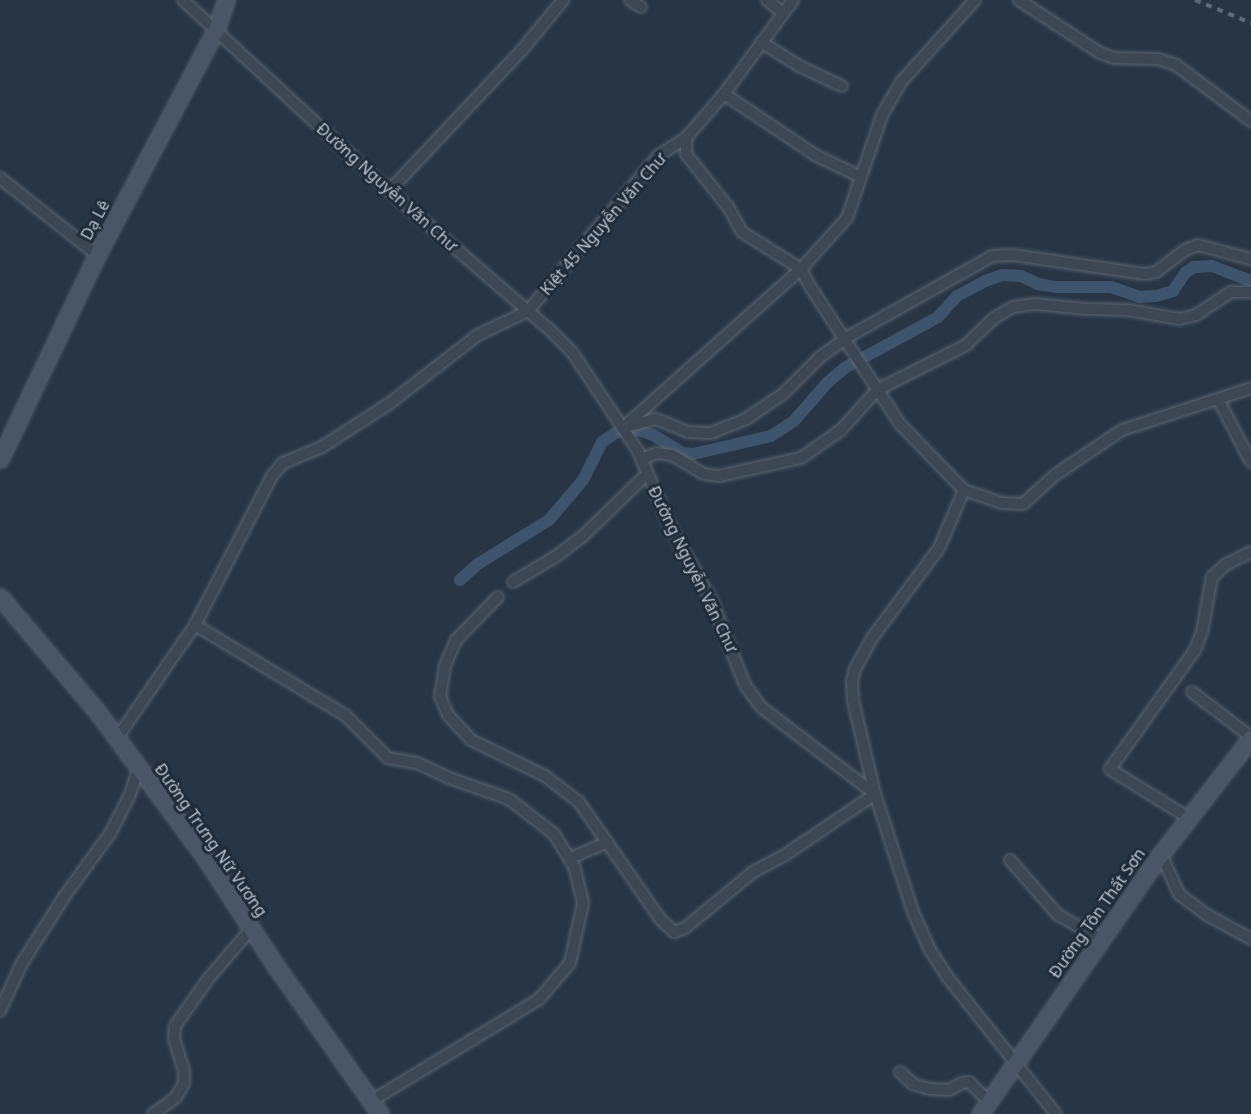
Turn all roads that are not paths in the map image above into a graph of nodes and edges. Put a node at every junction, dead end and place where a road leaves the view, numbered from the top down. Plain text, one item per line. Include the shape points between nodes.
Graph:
1 (183, 0) edge
2 (226, 0) edge
3 (564, 0) edge
4 (630, 0) edge
5 (767, 0) edge
6 (793, 0) edge
7 (975, 0) edge
8 (1019, 0) edge
9 (641, 7) dead end
10 (783, 12) junction
11 (216, 29) junction
12 (761, 42) junction
13 (842, 86) dead end
14 (724, 93) junction
15 (1251, 121) edge
16 (686, 138) junction
17 (861, 177) junction
18 (0, 178) edge
19 (389, 190) junction
20 (97, 255) junction
21 (1251, 259) edge
22 (801, 269) junction
23 (1251, 292) edge
24 (528, 311) junction
25 (846, 339) junction
26 (1251, 388) edge
27 (877, 390) junction
28 (1218, 399) junction
29 (625, 432) junction
30 (640, 455) junction
31 (0, 459) edge
32 (1251, 462) edge
33 (647, 474) junction
34 (964, 490) junction
35 (1251, 552) edge
36 (513, 582) dead end
37 (0, 597) edge
38 (498, 597) dead end
39 (195, 625) junction
40 (1192, 692) dead end
41 (1251, 737) edge
42 (117, 738) junction
43 (139, 768) junction
44 (874, 794) junction
45 (1187, 817) junction
46 (603, 844) junction
47 (1161, 854) junction
48 (574, 856) junction
49 (1010, 860) dead end
50 (251, 929) junction
51 (1101, 939) junction
52 (1251, 939) edge
53 (0, 1011) edge
54 (1016, 1062) junction
55 (900, 1072) dead end
56 (376, 1108) edge
57 (985, 1108) edge
58 (153, 1114) edge
59 (1056, 1114) edge

1 - 11 street, Đường Nguyễn Văn Chư
2 - 11 street, Dạ Lê
3 - 19 street
4 - 9 street
5 - 10 street
6 - 10 street, Kiệt 45 Nguyễn Văn Chư
7 - 17 street via 902,81 882,115
8 - 15 street via 1100,53 1114,58 1158,59 1176,65
10 - 12 street, Kiệt 45 Nguyễn Văn Chư
11 - 19 street, Đường Nguyễn Văn Chư
11 - 20 street, Dạ Lê
12 - 13 street
12 - 14 street, Kiệt 45 Nguyễn Văn Chư
14 - 16 street, Kiệt 45 Nguyễn Văn Chư
14 - 17 street via 815,155
16 - 22 street via 686,154 728,207 742,232
16 - 24 street, Kiệt 45 Nguyễn Văn Chư via 658,156
17 - 22 street via 847,218
18 - 20 street
19 - 24 street, Đường Nguyễn Văn Chư
20 - 31 street, Dạ Lê
21 - 25 street via 1198,245 1156,272 1144,274 1013,255 993,256
22 - 25 street
22 - 29 street
23 - 27 street via 1231,292 1202,312 1179,319 1128,310 1022,305 999,315 966,345
24 - 29 street, Đường Nguyễn Văn Chư via 572,352
24 - 39 street via 478,335 390,403 322,447 283,463 272,476
25 - 27 street
25 - 29 street via 820,357 784,393 746,419 711,433 689,432 657,419
26 - 28 street
27 - 30 street via 835,435 810,454 791,461 711,476 672,455
27 - 34 street via 900,424
28 - 32 street
28 - 34 street via 1122,430 1055,475 1023,504 1011,506
29 - 30 street, Đường Nguyễn Văn Chư
30 - 33 street, Đường Nguyễn Văn Chư
33 - 36 street via 582,537
33 - 44 street, Đường Nguyễn Văn Chư via 671,528 712,601 745,685 761,707
34 - 44 street via 939,548 872,638 855,669 853,700
35 - 45 street via 1225,565 1212,577 1195,650 1110,769
37 - 42 street, Đường Trưng Nữ Vương
38 - 46 street via 456,640 441,685 444,706 454,724 471,740 546,776 579,802
39 - 42 street
39 - 48 street via 345,715 388,758 417,763 509,799 548,827
40 - 41 street
41 - 45 street, Đường Tôn Thất Sơn
42 - 43 street, Đường Trưng Nữ Vương
43 - 50 street, Đường Trưng Nữ Vương via 204,856
43 - 53 street via 111,832 22,963
44 - 46 street via 785,855 753,872 680,932 674,932 661,920
44 - 54 street via 913,912 930,950
45 - 47 street, Đường Tôn Thất Sơn
46 - 48 street
47 - 51 street, Đường Tôn Thất Sơn
47 - 52 street via 1179,894
48 - 56 street via 583,903 570,963 539,999
49 - 51 street via 1058,915
50 - 56 street, Đường Trưng Nữ Vương
50 - 58 street via 208,979 175,1026 184,1083 176,1097
51 - 54 street, Đường Tôn Thất Sơn
54 - 57 street, Đường Tôn Thất Sơn
54 - 59 street
55 - 57 street via 920,1088 949,1090 969,1082

